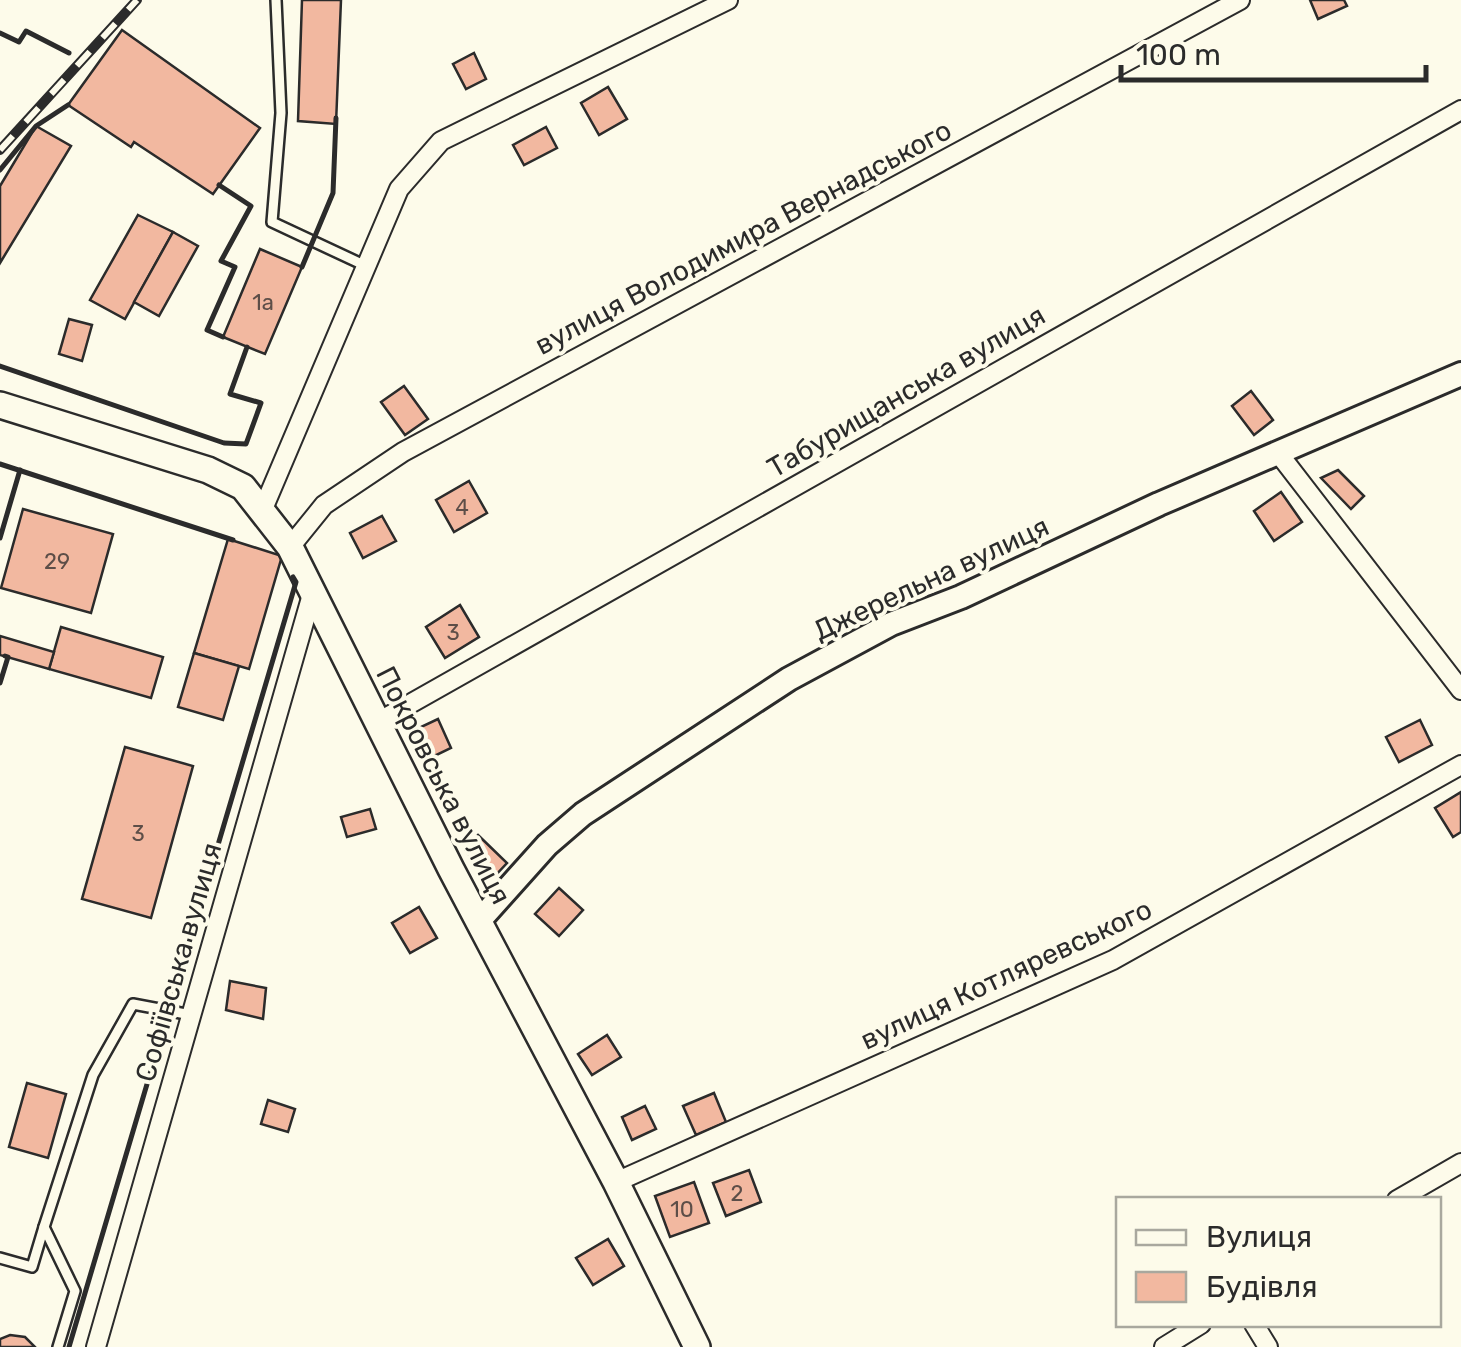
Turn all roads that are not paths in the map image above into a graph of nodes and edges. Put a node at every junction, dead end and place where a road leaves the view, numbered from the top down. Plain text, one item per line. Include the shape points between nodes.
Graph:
1 (276, 0) edge
2 (728, 0) edge
3 (1240, 0) edge
4 (1461, 110) edge
5 (366, 266) junction
6 (1461, 374) edge
7 (0, 405) edge
8 (1279, 454) junction
9 (263, 509) junction
10 (290, 547) junction
11 (312, 592) junction
12 (1461, 690) edge
13 (378, 722) junction
14 (1461, 765) edge
15 (479, 921) junction
16 (191, 1014) junction
17 (1461, 1162) edge
18 (616, 1182) junction
19 (1402, 1197) edge
20 (44, 1227) junction
21 (0, 1258) edge
22 (1196, 1327) edge
23 (58, 1347) edge
24 (96, 1347) edge
25 (697, 1347) edge
26 (1164, 1347) edge

1 - 5 lane via 282,113 272,222
2 - 5 street via 441,140 399,189
3 - 10 street, вулиця Володимира Вернадського via 403,452 324,505
4 - 13 street, Табурищанська вулиця
5 - 9 street
6 - 8 street, Джерельна вулиця
7 - 9 main road, Покровська вулиця via 208,470 243,487
8 - 12 street
8 - 15 street, Джерельна вулиця via 891,624 789,679 583,814
9 - 10 main road, Покровська вулиця
10 - 11 main road, Покровська вулиця
11 - 13 main road, Покровська вулиця
11 - 16 street, Софіївська вулиця
13 - 15 main road, Покровська вулиця
14 - 18 street, вулиця Котляревського via 1113,960
15 - 18 main road, Покровська вулиця
16 - 20 lane via 134,1004 93,1075
16 - 24 street, Софіївська вулиця
17 - 19 street
18 - 25 main road, Покровська вулиця
20 - 21 lane via 32,1268
20 - 23 lane via 75,1291
22 - 26 street

